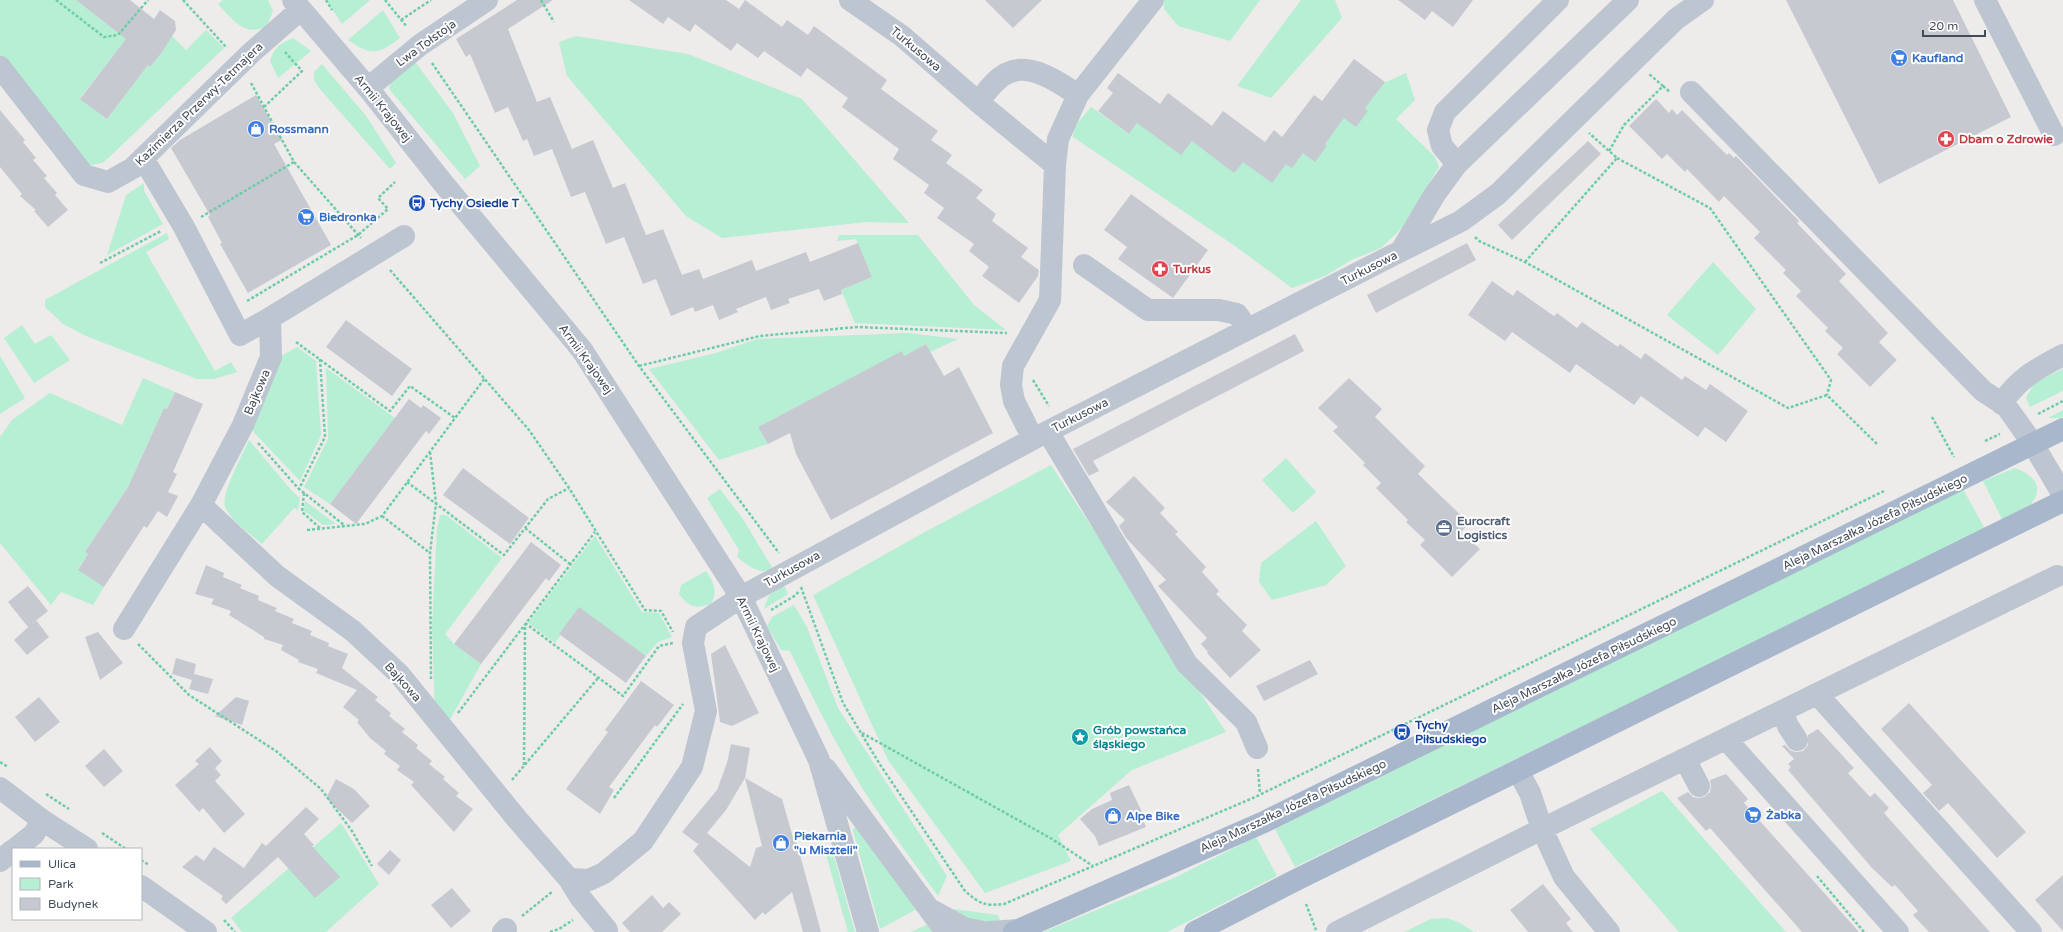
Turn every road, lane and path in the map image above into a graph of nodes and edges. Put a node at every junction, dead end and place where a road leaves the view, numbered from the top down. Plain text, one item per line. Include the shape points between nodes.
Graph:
1 (56, 0) edge
2 (148, 0) edge
3 (183, 0) edge
4 (385, 0) edge
5 (431, 0) edge
6 (487, 0) edge
7 (541, 0) edge
8 (850, 0) edge
9 (1558, 0) edge
10 (1628, 0) edge
11 (1703, 0) edge
12 (1985, 0) edge
13 (1150, 3) edge
14 (296, 5) edge
15 (401, 20) junction
16 (554, 22) dead end
17 (408, 29) dead end
18 (1634, 60) junction
19 (431, 62) dead end
20 (240, 63) junction
21 (0, 67) edge
22 (368, 88) junction
23 (1691, 92) dead end
24 (1078, 95) junction
25 (978, 102) junction
26 (1576, 118) junction
27 (2054, 135) dead end
28 (1609, 151) junction
29 (143, 158) junction
30 (1616, 158) junction
31 (294, 162) junction
32 (1458, 164) junction
33 (1054, 165) junction
34 (395, 182) dead end
35 (1461, 221) junction
36 (182, 224) junction
37 (358, 235) junction
38 (404, 236) dead end
39 (1401, 251) junction
40 (375, 254) junction
41 (1525, 262) junction
42 (100, 263) dead end
43 (1084, 265) dead end
44 (398, 278) dead end
45 (228, 313) junction
46 (270, 318) junction
47 (1248, 330) junction
48 (1031, 334) junction
49 (296, 342) dead end
50 (2063, 355) edge
51 (320, 359) junction
52 (639, 366) junction
53 (1029, 373) dead end
54 (484, 378) junction
55 (1827, 395) junction
56 (2063, 401) edge
57 (2002, 404) junction
58 (1932, 417) dead end
59 (454, 418) junction
60 (243, 424) junction
61 (2019, 424) junction
62 (2063, 429) edge
63 (1047, 432) junction
64 (1877, 444) dead end
65 (1980, 444) dead end
66 (2033, 444) junction
67 (430, 452) junction
68 (1961, 454) dead end
69 (1954, 457) junction
70 (1947, 460) dead end
71 (407, 482) junction
72 (569, 488) junction
73 (1890, 488) dead end
74 (299, 489) junction
75 (304, 493) junction
76 (2063, 495) edge
77 (2063, 501) edge
78 (436, 503) junction
79 (201, 505) junction
80 (382, 516) junction
81 (344, 525) junction
82 (320, 528) junction
83 (525, 528) junction
84 (307, 530) dead end
85 (595, 532) junction
86 (430, 553) junction
87 (570, 564) junction
88 (2061, 577) edge
89 (796, 578) junction
90 (741, 597) junction
91 (771, 610) dead end
92 (525, 623) junction
93 (430, 626) dead end
94 (124, 629) joint
95 (675, 636) dead end
96 (679, 642) dead end
97 (598, 678) junction
98 (473, 693) dead end
99 (1817, 694) junction
100 (686, 700) dead end
101 (1782, 711) junction
102 (860, 732) junction
103 (1726, 738) junction
104 (1797, 740) dead end
105 (1257, 748) joint
106 (1685, 759) junction
107 (819, 760) junction
108 (0, 762) edge
109 (12, 771) dead end
110 (1518, 771) junction
111 (1699, 786) dead end
112 (0, 788) edge
113 (44, 792) dead end
114 (1260, 794) junction
115 (614, 798) dead end
116 (75, 814) dead end
117 (42, 820) junction
118 (1542, 828) junction
119 (100, 831) dead end
120 (16, 848) edge
121 (85, 848) edge
122 (125, 848) edge
123 (12, 852) edge
124 (0, 861) edge
125 (372, 866) dead end
126 (1094, 866) junction
127 (562, 884) junction
128 (142, 887) edge
129 (1306, 904) dead end
130 (930, 910) junction
131 (607, 930) dead end
132 (504, 931) edge
133 (1016, 931) edge
134 (206, 932) edge
135 (868, 932) edge
136 (946, 932) edge
137 (983, 932) edge
138 (991, 932) edge
139 (1195, 932) edge
140 (1316, 932) edge
141 (1337, 932) edge
142 (1609, 932) edge
143 (1898, 932) edge
144 (2031, 932) edge

1 - 2 path via 104,37 118,36
3 - 20 path
4 - 15 path
5 - 15 path
6 - 22 street, Lwa Tołstoja via 420,45
7 - 16 path
8 - 25 street, Turkusowa via 902,36
9 - 32 street via 1445,112 1438,130 1442,146
10 - 32 street, Turkusowa
11 - 18 street via 1676,19
12 - 27 street
13 - 24 street
14 - 20 street, Kazimierza Przerwy-Tetmajera
14 - 22 street, Armii Krajowej
15 - 17 path
18 - 26 street
18 - 28 path via 1663,86 1624,125
19 - 52 path
20 - 29 street, Kazimierza Przerwy-Tetmajera
20 - 31 path
21 - 29 street, Kazimierza Przerwy-Tetmajera via 84,175 108,182 133,168
22 - 90 street, Armii Krajowej via 442,183 582,350
23 - 57 street via 1983,391
24 - 25 street via 1050,77 1030,71 1013,70 1001,77
24 - 33 street via 1058,139
25 - 33 street, Turkusowa
26 - 28 path
26 - 35 street via 1498,194
28 - 30 path
29 - 36 street
30 - 41 path
30 - 55 path via 1710,208 1831,380
31 - 36 path
31 - 37 path
32 - 39 street, Turkusowa via 1435,194
33 - 48 street via 1050,300
34 - 37 path via 378,198 388,209
35 - 39 street
35 - 41 path via 1479,241
36 - 42 path
36 - 45 street
37 - 40 path
37 - 45 path
38 - 40 street
39 - 47 street, Turkusowa
40 - 46 street
41 - 55 path via 1788,408
43 - 47 street via 1148,310 1219,310 1237,314
44 - 54 path
45 - 46 street via 240,335
46 - 60 street, Bajkowa via 271,357
47 - 63 street, Turkusowa
48 - 52 path via 857,327 760,336
48 - 63 street via 1013,366 1011,385 1014,401
49 - 51 path
50 - 57 street via 2026,376
51 - 59 path via 390,411 410,386
51 - 74 path via 325,437
52 - 89 path
53 - 63 path
54 - 59 path
54 - 72 path via 529,430
55 - 64 path
56 - 61 path
57 - 61 street
58 - 69 path
59 - 67 path
60 - 74 path
60 - 79 street, Bajkowa
61 - 65 path
61 - 66 street
62 - 66 main road, Aleja Marszałka Józefa Piłsudskiego
63 - 89 street, Turkusowa
63 - 105 street via 1187,664 1246,722
66 - 76 street
66 - 133 main road, Aleja Marszałka Józefa Piłsudskiego via 1264,822
67 - 71 path
67 - 78 path
68 - 69 path
69 - 70 path
71 - 78 path
71 - 80 path
72 - 83 path via 548,499
72 - 85 path
73 - 114 path
74 - 75 path
75 - 81 path
75 - 82 path via 302,512
77 - 110 main road
78 - 83 path via 504,555
78 - 86 path
79 - 94 street
79 - 127 street, Bajkowa via 277,576 353,631 399,674 517,819
80 - 81 path via 365,524
80 - 86 path
81 - 82 path
82 - 84 path
83 - 87 path
85 - 87 path
85 - 95 path via 645,610 661,611
86 - 93 path
87 - 92 path
88 - 99 street
89 - 90 street, Turkusowa
89 - 91 path via 796,595
89 - 102 path via 843,703
90 - 107 street, Armii Krajowej
90 - 127 street via 696,628 694,643 706,710 692,768 643,841 589,880
92 - 97 path
92 - 97 path via 524,765
92 - 98 path
94 - 125 path via 189,695 276,751 321,789 352,831
96 - 97 path via 659,646 623,696
99 - 101 street
99 - 144 street
100 - 115 path
101 - 103 street
101 - 104 street
102 - 126 path
102 - 126 path via 965,892 979,903 988,906 1004,904
103 - 106 street
103 - 143 street
105 - 114 path
106 - 111 street
106 - 118 street
107 - 130 street, Armii Krajowej
107 - 135 street, Armii Krajowej
108 - 109 path
110 - 118 street via 1530,793
110 - 139 main road
112 - 117 street
113 - 116 path
114 - 126 path
117 - 120 street via 34,834
117 - 121 street
118 - 141 street
118 - 142 street via 1564,877
119 - 122 path
123 - 124 street
127 - 131 street, Bajkowa via 580,897
127 - 132 path
128 - 134 street
129 - 140 path
130 - 136 street, Armii Krajowej
130 - 137 street via 964,928
133 - 138 street

